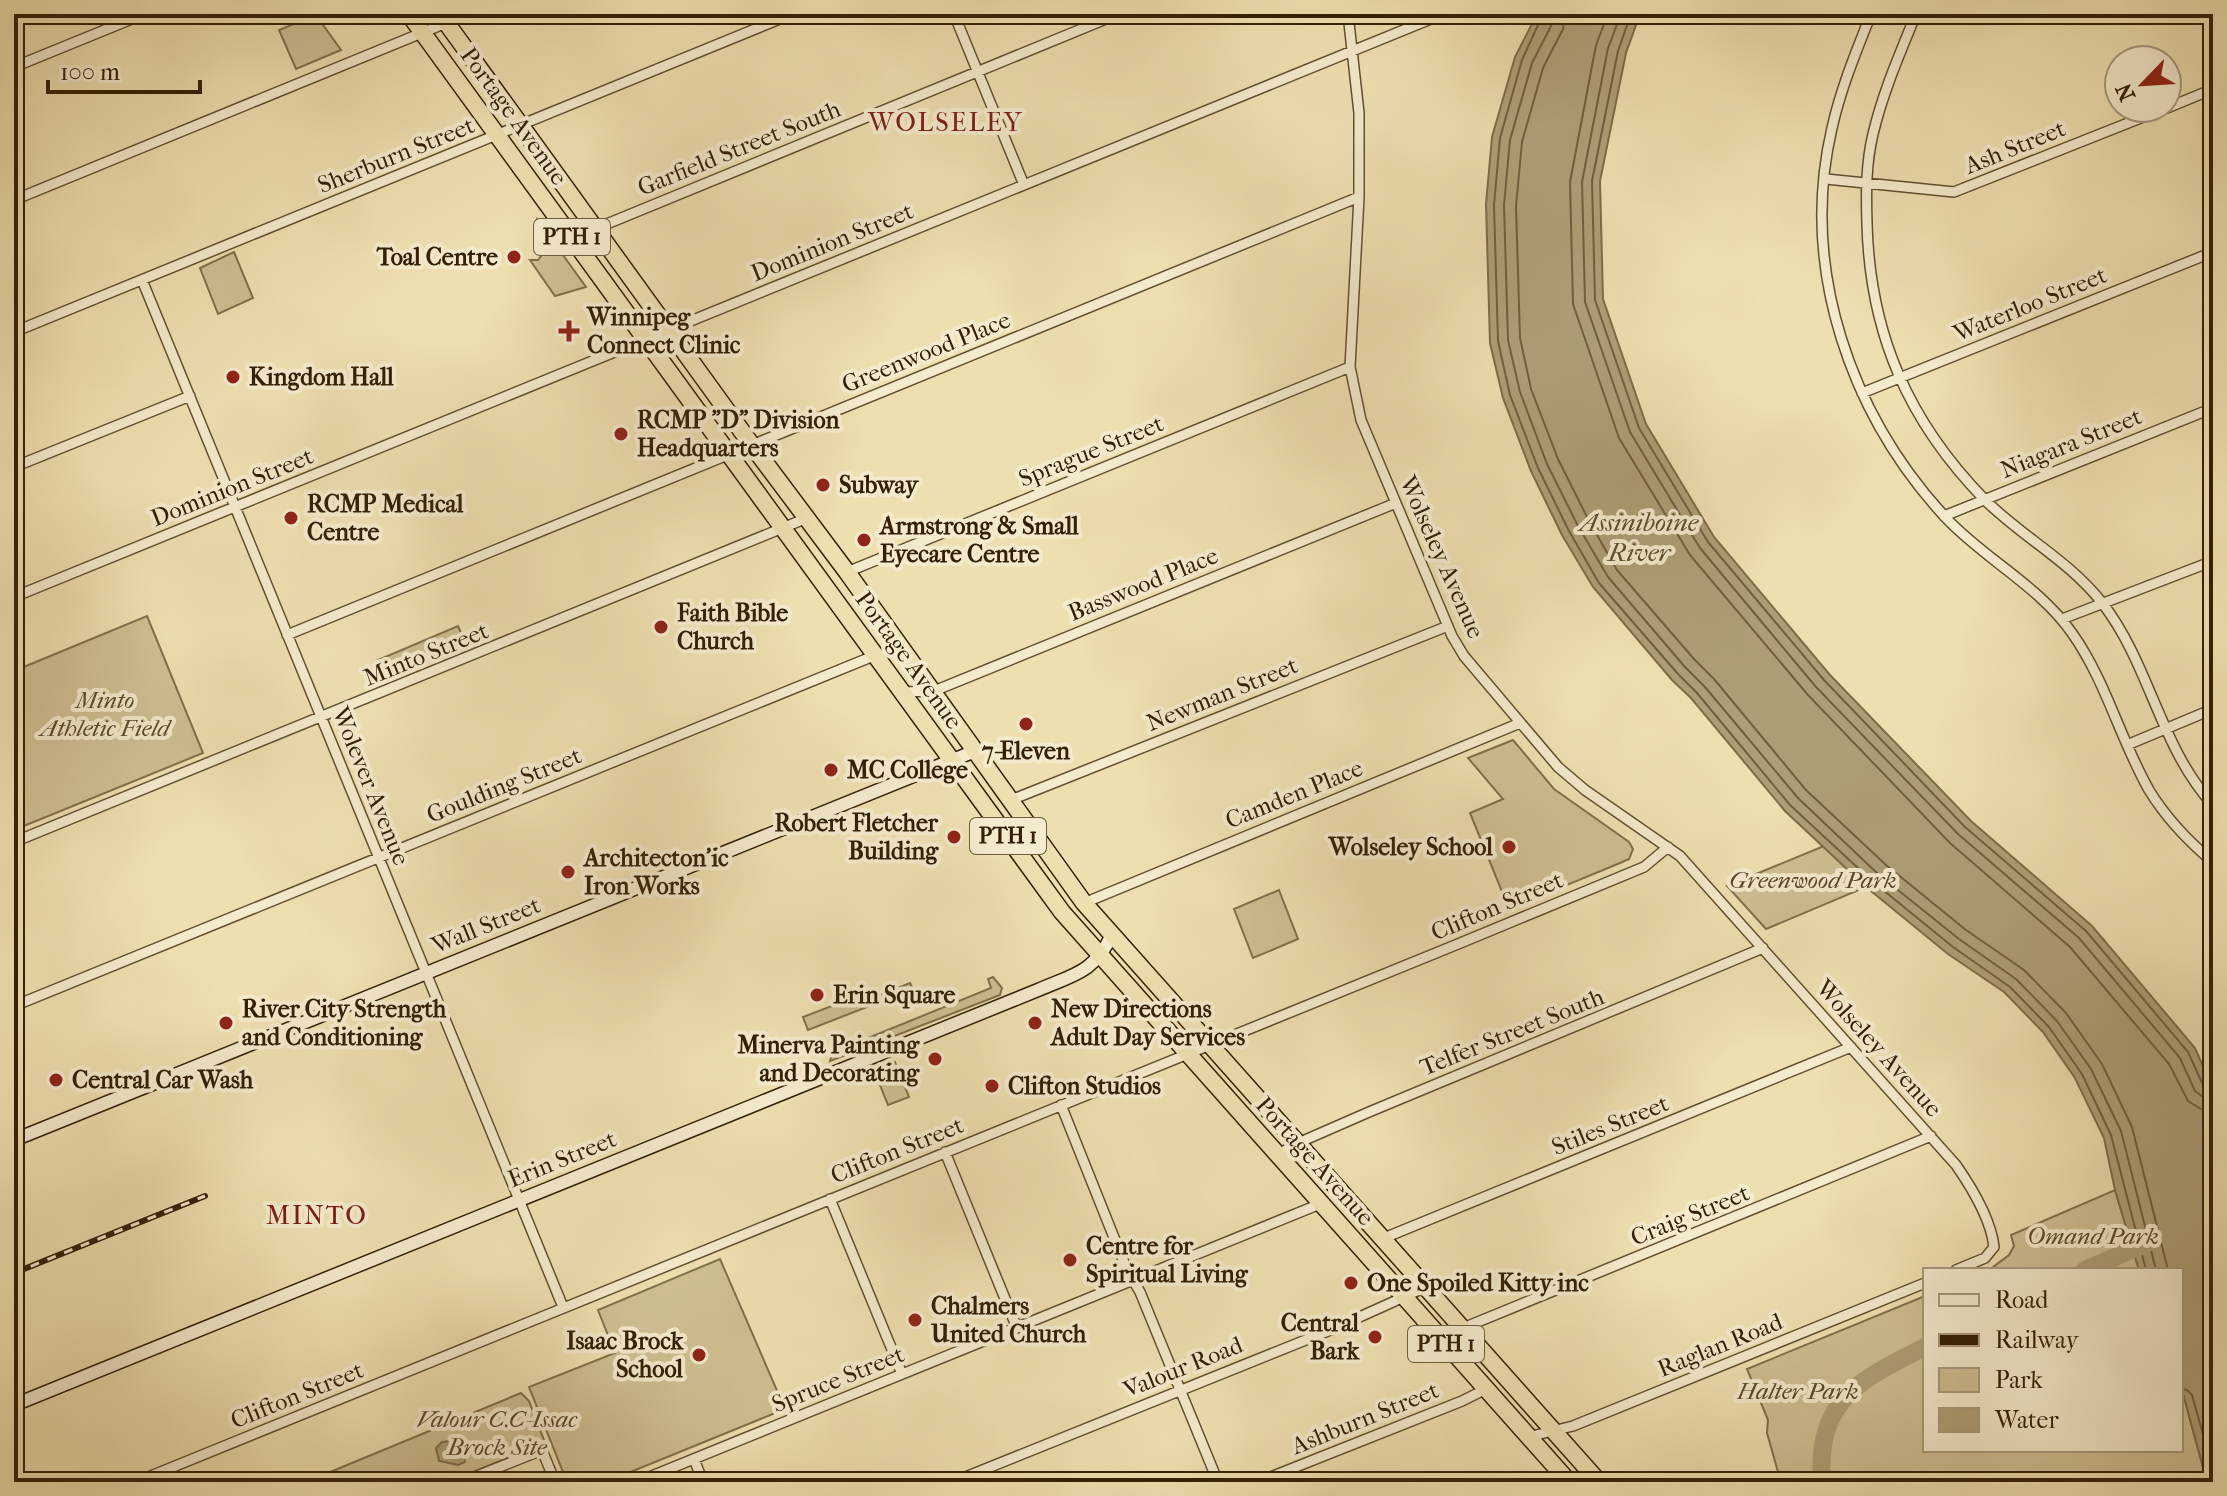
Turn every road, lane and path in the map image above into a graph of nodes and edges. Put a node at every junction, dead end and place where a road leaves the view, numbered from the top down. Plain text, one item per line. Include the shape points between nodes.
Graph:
1 (144, 14) edge
2 (409, 14) edge
3 (468, 14) edge
4 (792, 14) edge
5 (954, 14) edge
6 (1118, 14) edge
7 (1348, 14) edge
8 (1443, 14) edge
9 (1871, 14) edge
10 (1916, 14) edge
11 (443, 19) edge
12 (423, 33) junction
13 (1353, 51) junction
14 (14, 67) edge
15 (978, 71) junction
16 (2213, 89) edge
17 (2183, 101) edge
18 (2126, 124) edge
19 (522, 126) junction
20 (498, 135) junction
21 (1826, 179) junction
22 (1866, 184) junction
23 (1024, 185) junction
24 (1359, 197) junction
25 (14, 200) edge
26 (597, 228) junction
27 (2213, 252) edge
28 (142, 280) junction
29 (669, 331) junction
30 (14, 332) edge
31 (646, 339) junction
32 (1350, 367) junction
33 (1898, 378) junction
34 (1862, 393) junction
35 (190, 396) junction
36 (2213, 408) edge
37 (751, 444) junction
38 (729, 454) junction
39 (14, 467) edge
40 (1985, 499) junction
41 (1396, 503) junction
42 (235, 507) junction
43 (1944, 516) junction
44 (807, 518) junction
45 (784, 528) junction
46 (2213, 561) edge
47 (847, 572) junction
48 (14, 597) edge
49 (2104, 605) junction
50 (2062, 619) junction
51 (1448, 626) junction
52 (287, 635) junction
53 (876, 655) junction
54 (934, 691) junction
55 (903, 692) junction
56 (2213, 709) edge
57 (322, 718) junction
58 (1520, 723) junction
59 (2165, 729) junction
60 (2127, 745) junction
61 (975, 751) junction
62 (953, 760) junction
63 (1011, 800) junction
64 (2213, 805) edge
65 (14, 842) edge
66 (1668, 847) junction
67 (379, 858) junction
68 (2212, 861) edge
69 (1084, 903) junction
70 (1112, 935) junction
71 (1763, 948) junction
72 (1102, 955) junction
73 (426, 973) junction
74 (14, 1006) edge
75 (1210, 1044) junction
76 (1851, 1047) junction
77 (1188, 1053) junction
78 (1061, 1105) junction
79 (1931, 1136) junction
80 (14, 1140) edge
81 (1298, 1143) junction
82 (945, 1152) junction
83 (1277, 1155) junction
84 (830, 1199) junction
85 (519, 1201) junction
86 (1320, 1204) junction
87 (1384, 1238) junction
88 (1961, 1268) edge
89 (1134, 1281) junction
90 (1923, 1284) edge
91 (1426, 1287) junction
92 (1405, 1298) junction
93 (563, 1307) junction
94 (1017, 1328) junction
95 (1463, 1328) junction
96 (902, 1374) junction
97 (1180, 1389) junction
98 (1486, 1389) junction
99 (14, 1405) edge
100 (1553, 1430) junction
101 (1528, 1437) junction
102 (694, 1459) junction
103 (136, 1482) edge
104 (462, 1482) edge
105 (555, 1482) edge
106 (637, 1482) edge
107 (703, 1482) edge
108 (953, 1482) edge
109 (1218, 1482) edge
110 (1258, 1482) edge
111 (1569, 1482) edge
112 (1599, 1482) edge

1 - 14 street
2 - 12 highway, Portage Avenue / PTH 1
3 - 11 street
4 - 19 street, Sherburn Street
5 - 15 street
6 - 15 street, Garfield Street South
7 - 13 street, Wolseley Avenue
8 - 13 street, Dominion Street
9 - 21 street via 1847,73 1831,132
10 - 22 street via 1873,134
11 - 12 street
11 - 19 highway, Portage Avenue / PTH 1
12 - 20 highway, Portage Avenue / PTH 1
12 - 25 street
13 - 23 street, Dominion Street
13 - 24 street, Wolseley Avenue
15 - 23 street
15 - 26 street, Garfield Street South
16 - 17 street, Ash Street
18 - 22 street, Ash Street via 1954,192
19 - 20 street, Sherburn Street
19 - 26 highway, Portage Avenue / PTH 1
20 - 28 street, Sherburn Street
20 - 31 highway, Portage Avenue / PTH 1
21 - 22 street, Ash Street
21 - 34 street via 1825,270 1846,358
22 - 33 street via 1868,261 1878,320
23 - 29 street, Dominion Street
24 - 32 street, Wolseley Avenue
24 - 37 street, Greenwood Place
26 - 29 highway, Portage Avenue / PTH 1
27 - 33 street, Waterloo Street
28 - 30 street, Sherburn Street
28 - 35 street, Wolever Avenue
29 - 31 street, Dominion Street
29 - 37 highway, Portage Avenue / PTH 1
31 - 38 highway, Portage Avenue / PTH 1
31 - 42 street, Dominion Street
32 - 41 street, Wolseley Avenue via 1361,420
32 - 47 street, Sprague Street
33 - 34 street, Waterloo Street
33 - 40 street via 1935,441
34 - 43 street via 1896,457
35 - 39 street
35 - 42 street, Wolever Avenue
36 - 40 street, Niagara Street
37 - 38 street, Greenwood Place
37 - 44 highway, Portage Avenue / PTH 1
38 - 45 highway, Portage Avenue / PTH 1
38 - 52 street, Greenwood Place
40 - 43 street, Niagara Street
40 - 49 street via 2072,570
41 - 51 street, Wolseley Avenue
41 - 54 street, Basswood Place
42 - 48 street, Dominion Street
42 - 52 street, Wolever Avenue
43 - 50 street
44 - 45 street, Minto Street
44 - 47 highway, Portage Avenue / PTH 1
45 - 53 highway, Portage Avenue / PTH 1
45 - 57 street, Minto Street
46 - 49 street
47 - 54 highway, Portage Avenue / PTH 1
49 - 50 street
49 - 59 street
50 - 60 street via 2090,662
51 - 58 street, Wolseley Avenue via 1464,656
51 - 63 street, Newman Street
52 - 57 street, Wolever Avenue
53 - 55 highway, Portage Avenue / PTH 1
53 - 67 street, Goulding Street
54 - 55 street, Basswood Place
54 - 61 highway, Portage Avenue / PTH 1
55 - 62 highway, Portage Avenue / PTH 1
56 - 59 street
57 - 65 street, Minto Street
57 - 67 street, Wolever Avenue
58 - 66 street, Wolseley Avenue via 1567,776
58 - 69 street, Camden Place
59 - 60 street
59 - 64 street via 2184,767
60 - 68 street via 2157,803
61 - 62 main road, Wall Street
61 - 63 highway, Portage Avenue / PTH 1
62 - 72 highway, Portage Avenue / PTH 1 via 1062,912
62 - 73 main road, Wall Street
63 - 69 highway, Portage Avenue / PTH 1
66 - 71 street, Wolseley Avenue
66 - 75 street, Clifton Street via 1644,867
67 - 73 street, Wolever Avenue
67 - 74 street, Goulding Street
69 - 70 highway, Portage Avenue / PTH 1
70 - 72 main road
70 - 75 highway, Portage Avenue / PTH 1
71 - 76 street, Wolseley Avenue
71 - 81 street, Telfer Street South
72 - 77 highway, Portage Avenue / PTH 1
72 - 85 main road, Erin Street via 1090,967 1038,990
73 - 80 main road, Wall Street
73 - 85 street, Wolever Avenue
75 - 77 street, Clifton Street
75 - 81 highway, Portage Avenue / PTH 1
76 - 79 street, Wolseley Avenue
76 - 87 street, Stiles Street
77 - 78 street, Clifton Street
77 - 83 highway, Portage Avenue / PTH 1
78 - 82 street, Clifton Street
78 - 89 street
79 - 88 street, Wolseley Avenue via 1969,1185 1991,1232 1994,1247 1985,1258
79 - 95 street, Craig Street
81 - 83 street, Telfer Street South
81 - 87 highway, Portage Avenue / PTH 1
82 - 84 street, Clifton Street
82 - 94 street
83 - 86 highway, Portage Avenue / PTH 1
84 - 93 street, Clifton Street
84 - 96 street
85 - 93 street, Wolever Avenue
85 - 99 main road, Erin Street
86 - 89 street, Spruce Street
86 - 92 highway, Portage Avenue / PTH 1
87 - 91 highway, Portage Avenue / PTH 1
89 - 94 street, Spruce Street
89 - 97 street
90 - 100 street, Raglan Road
91 - 92 street, Valour Road
91 - 95 highway, Portage Avenue / PTH 1
92 - 97 street, Valour Road
92 - 98 highway, Portage Avenue / PTH 1
93 - 103 street, Clifton Street
94 - 96 street, Spruce Street
95 - 100 highway, Portage Avenue / PTH 1
96 - 102 street, Spruce Street
97 - 108 street, Valour Road
97 - 109 street
98 - 101 highway, Portage Avenue / PTH 1
98 - 110 street, Ashburn Street
100 - 101 street, Raglan Road
100 - 112 highway, Portage Avenue / PTH 1
101 - 111 highway, Portage Avenue / PTH 1
102 - 106 street, Spruce Street
102 - 107 street
104 - 105 street via 542,1450

